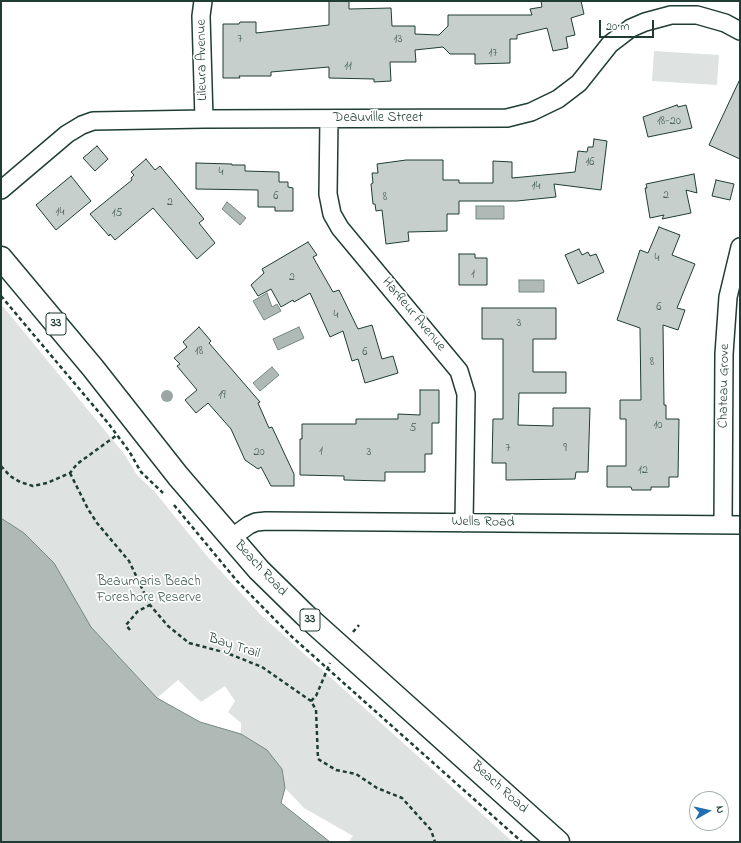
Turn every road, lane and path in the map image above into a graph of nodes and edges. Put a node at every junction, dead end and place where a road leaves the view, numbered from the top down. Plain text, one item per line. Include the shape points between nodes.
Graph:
1 (203, 1) edge
2 (700, 8) edge
3 (740, 31) edge
4 (204, 119) junction
5 (329, 119) junction
6 (1, 190) edge
7 (740, 247) edge
8 (1, 258) edge
9 (116, 435) dead end
10 (1, 466) edge
11 (70, 473) junction
12 (464, 523) junction
13 (723, 525) junction
14 (740, 525) edge
15 (231, 538) junction
16 (150, 605) junction
17 (130, 630) dead end
18 (311, 701) junction
19 (435, 842) edge
20 (522, 842) edge
21 (558, 842) edge

1 - 4 street, Lileura Avenue via 201,16
2 - 3 street, Deauville Street
2 - 5 street, Deauville Street via 631,28 610,44 579,83 568,92 546,106 520,116 494,119
4 - 5 street, Deauville Street
4 - 6 street, Deauville Street via 105,120 82,125 67,134
5 - 12 street, Harfleur Avenue via 328,194 332,214 340,228 459,371 466,394
7 - 13 street, Chateau Grove via 728,297 724,354
8 - 15 main road, Beach Road / 33
9 - 11 path via 77,464
10 - 11 path via 10,476 33,486
11 - 16 path, Bay Trail via 94,518 129,561
12 - 13 street, Wells Road
12 - 15 street, Wells Road via 266,521 249,525
13 - 14 street, Wells Road
15 - 21 main road, Beach Road / 33 via 305,615
16 - 17 path via 138,610 126,625
16 - 18 path, Bay Trail via 168,626 189,643 227,653 262,667
18 - 19 path via 316,710 318,759 336,770 356,774 377,788 402,798 431,830
18 - 20 path via 316,696 327,668

